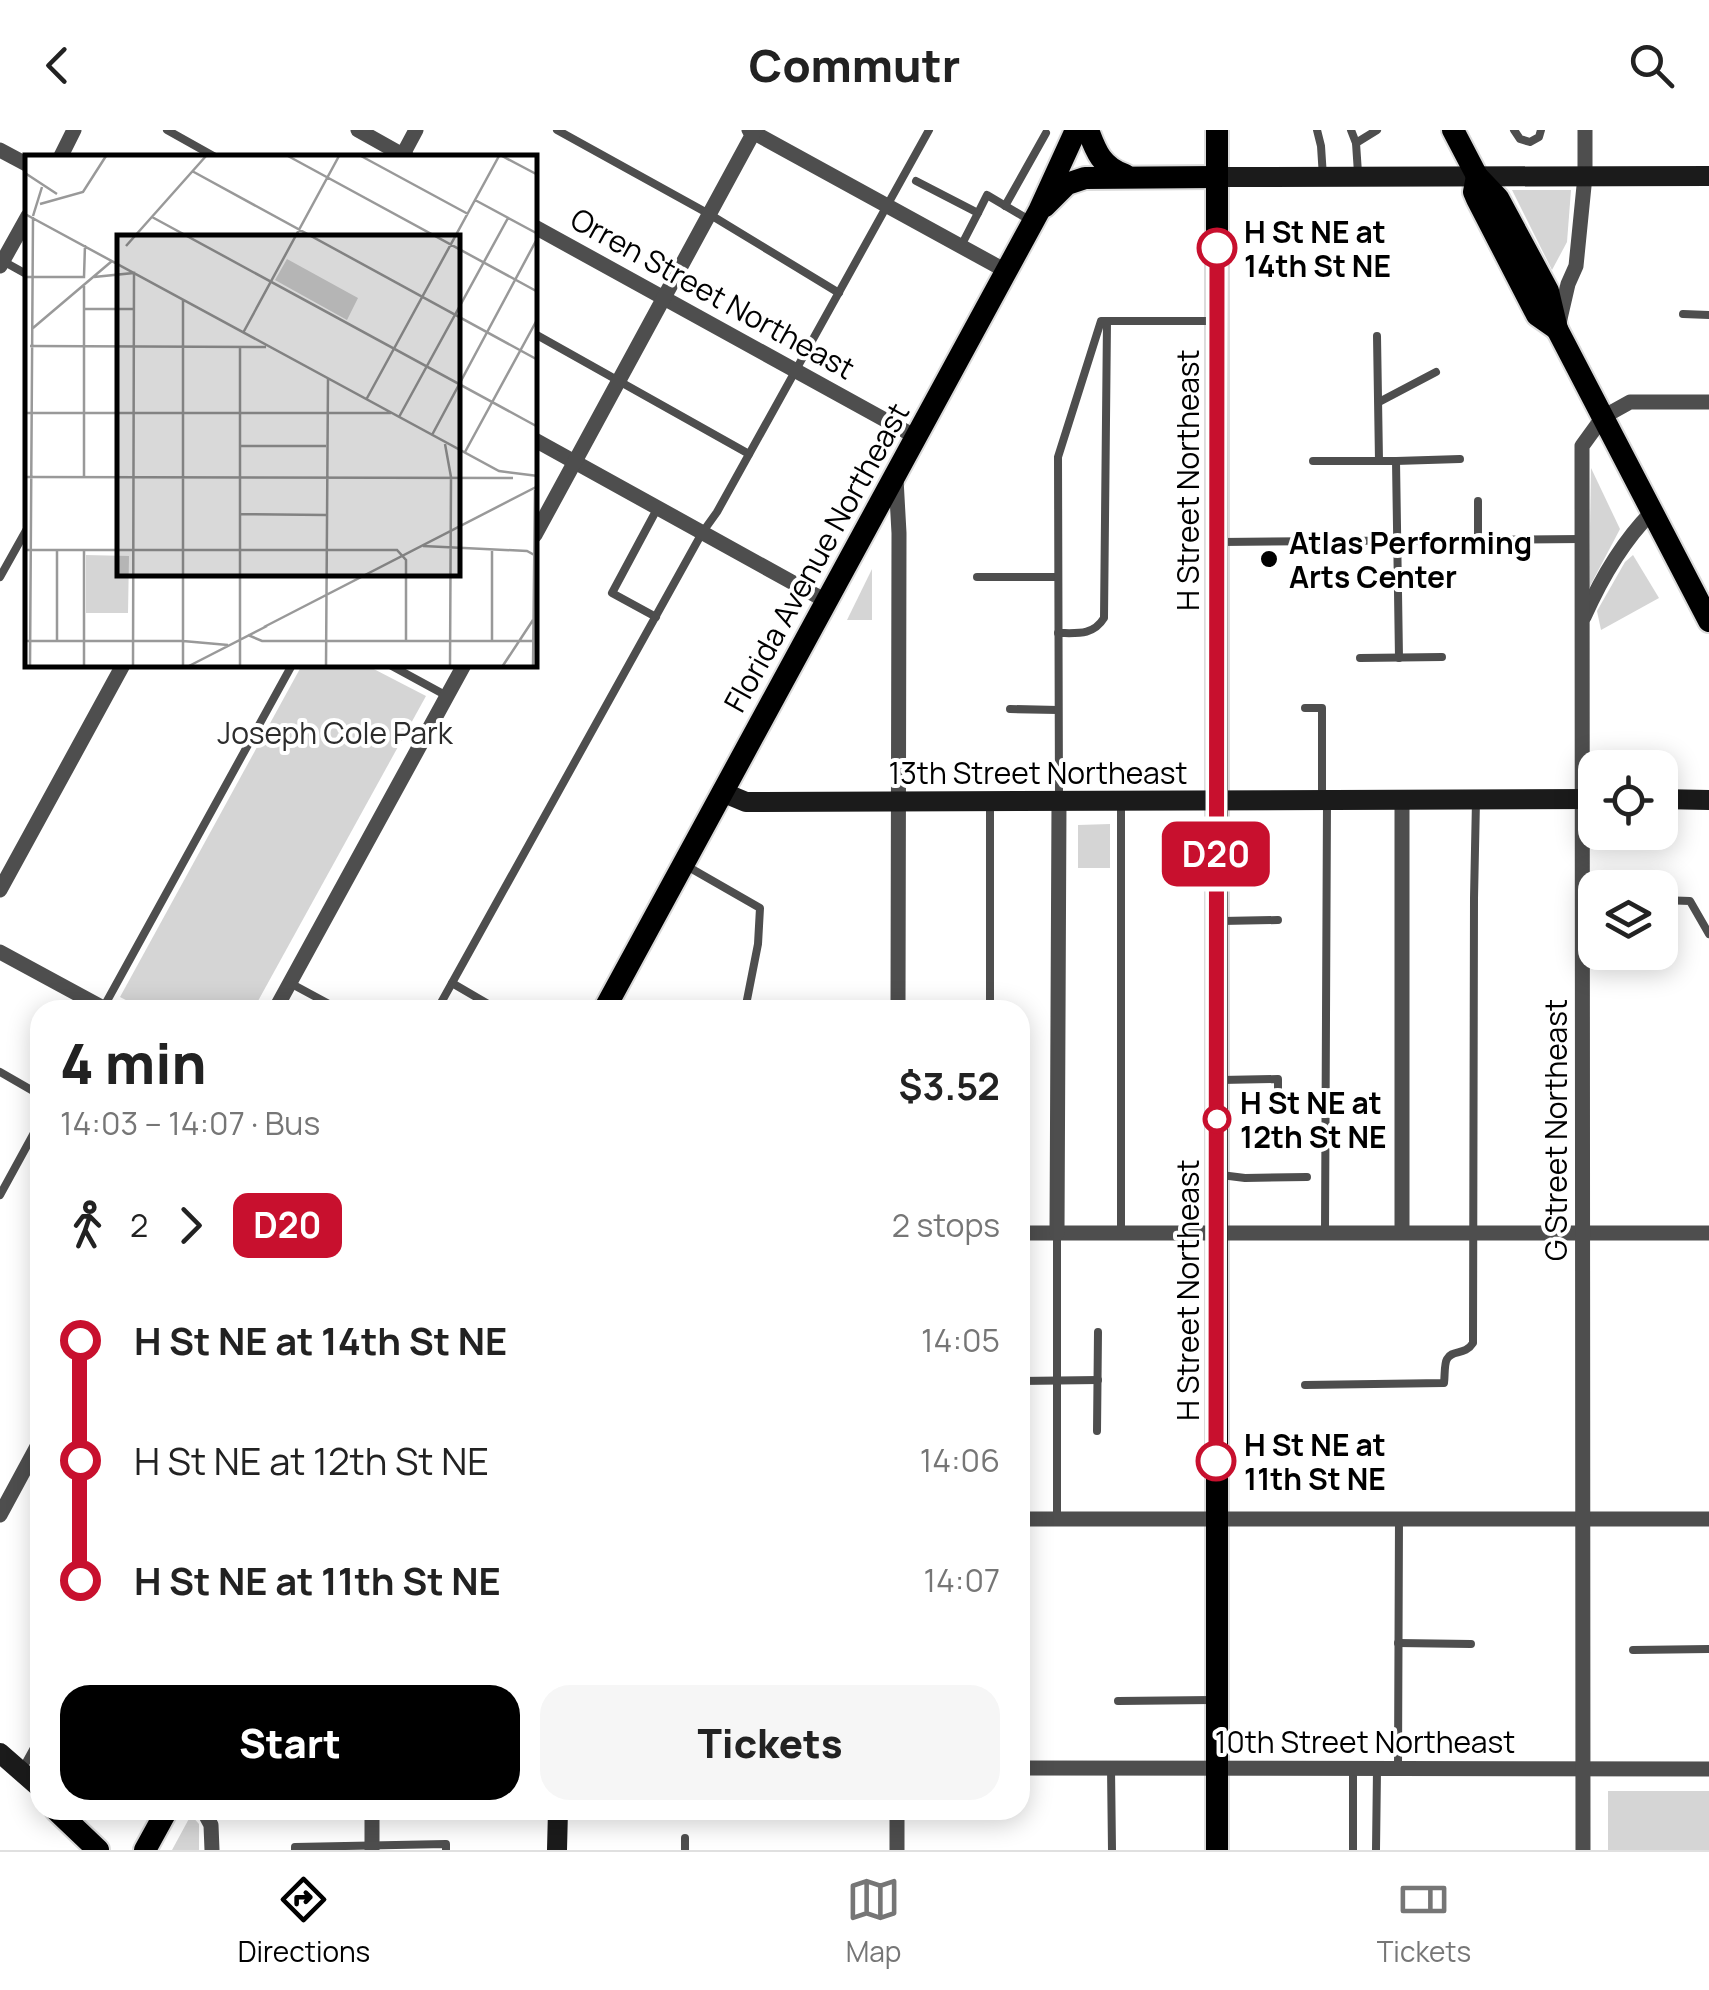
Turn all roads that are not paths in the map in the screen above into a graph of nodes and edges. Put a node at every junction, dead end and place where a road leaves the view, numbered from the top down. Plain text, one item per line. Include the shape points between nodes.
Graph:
1 (74, 130) edge
2 (167, 130) edge
3 (358, 130) edge
4 (416, 130) edge
5 (558, 130) edge
6 (929, 130) edge
7 (1076, 130) edge
8 (1088, 130) edge
9 (1217, 130) edge
10 (1317, 130) edge
11 (1351, 130) edge
12 (1377, 130) edge
13 (1453, 130) edge
14 (1514, 130) edge
15 (1540, 130) edge
16 (1585, 130) edge
17 (753, 131) edge
18 (1046, 133) edge
19 (1356, 142) junction
20 (0, 150) edge
21 (62, 155) edge
22 (212, 155) edge
23 (402, 155) edge
24 (404, 155) edge
25 (25, 163) edge
26 (1358, 176) junction
27 (1477, 176) junction
28 (1585, 176) junction
29 (1709, 176) edge
30 (1128, 177) junction
31 (1216, 177) junction
32 (1323, 177) junction
33 (916, 181) dead end
34 (887, 206) junction
35 (1005, 206) junction
36 (978, 212) junction
37 (710, 214) junction
38 (1036, 217) junction
39 (25, 221) edge
40 (538, 229) edge
41 (961, 246) junction
42 (1, 262) edge
43 (1006, 271) junction
44 (25, 274) edge
45 (839, 293) junction
46 (664, 298) junction
47 (1683, 314) dead end
48 (1709, 315) edge
49 (1107, 321) junction
50 (1216, 321) junction
51 (1557, 329) junction
52 (538, 336) edge
53 (1377, 336) dead end
54 (796, 370) junction
55 (1436, 372) dead end
56 (618, 381) junction
57 (1378, 402) junction
58 (1709, 402) edge
59 (1603, 417) junction
60 (916, 436) junction
61 (538, 442) edge
62 (749, 454) junction
63 (1460, 459) dead end
64 (1396, 460) junction
65 (1379, 461) junction
66 (575, 462) junction
67 (1313, 462) dead end
68 (896, 473) junction
69 (1478, 501) dead end
70 (658, 508) junction
71 (1652, 512) junction
72 (538, 530) edge
73 (25, 532) edge
74 (702, 532) junction
75 (1582, 539) junction
76 (1397, 540) junction
77 (1478, 540) junction
78 (1217, 542) junction
79 (977, 577) dead end
80 (1058, 577) junction
81 (0, 578) edge
82 (826, 601) junction
83 (656, 616) junction
84 (1709, 621) edge
85 (1582, 622) junction
86 (1058, 633) junction
87 (1442, 657) dead end
88 (1360, 658) dead end
89 (1399, 658) junction
90 (120, 668) edge
91 (290, 668) edge
92 (396, 668) edge
93 (462, 668) edge
94 (447, 696) junction
95 (1305, 708) dead end
96 (1010, 709) dead end
97 (1058, 710) junction
98 (1587, 750) edge
99 (722, 792) junction
100 (1578, 798) edge
101 (1476, 800) junction
102 (1678, 800) edge
103 (1709, 800) edge
104 (1324, 801) junction
105 (1402, 801) junction
106 (898, 802) junction
107 (990, 802) junction
108 (1058, 802) junction
109 (1121, 802) junction
110 (1216, 802) junction
111 (683, 864) junction
112 (5, 869) edge
113 (0, 890) edge
114 (1678, 901) edge
115 (1278, 920) dead end
116 (1217, 921) junction
117 (1709, 934) edge
118 (0, 952) edge
119 (1588, 970) edge
120 (290, 983) junction
121 (452, 983) junction
122 (88, 1000) edge
123 (109, 1000) edge
124 (281, 1000) edge
125 (321, 1000) edge
126 (443, 1000) edge
127 (481, 1000) edge
128 (609, 1000) edge
129 (747, 1000) edge
130 (898, 1000) edge
131 (990, 1000) edge
132 (0, 1072) edge
133 (1217, 1080) junction
134 (1278, 1088) dead end
135 (30, 1089) edge
136 (30, 1140) edge
137 (1216, 1174) junction
138 (1307, 1177) dead end
139 (0, 1195) edge
140 (1056, 1232) junction
141 (1121, 1232) junction
142 (1216, 1232) junction
143 (1325, 1232) junction
144 (1402, 1232) junction
145 (1474, 1232) junction
146 (1030, 1233) edge
147 (1582, 1233) junction
148 (1709, 1234) edge
149 (1098, 1332) dead end
150 (1030, 1380) edge
151 (1058, 1380) junction
152 (1098, 1380) junction
153 (1305, 1385) dead end
154 (1097, 1431) dead end
155 (30, 1460) edge
156 (0, 1514) edge
157 (1030, 1519) edge
158 (1056, 1519) junction
159 (1217, 1519) junction
160 (1399, 1519) junction
161 (1582, 1519) junction
162 (1709, 1519) edge
163 (1398, 1643) junction
164 (1471, 1644) dead end
165 (1709, 1649) edge
166 (1633, 1650) dead end
167 (1216, 1700) junction
168 (1118, 1701) dead end
169 (0, 1753) edge
170 (30, 1755) edge
171 (1030, 1768) edge
172 (1111, 1768) junction
173 (1216, 1768) junction
174 (1353, 1768) junction
175 (1377, 1768) junction
176 (1398, 1768) junction
177 (1583, 1768) junction
178 (1709, 1769) edge
179 (21, 1772) junction
180 (30, 1780) edge
181 (66, 1820) edge
182 (76, 1820) edge
183 (161, 1820) edge
184 (208, 1820) edge
185 (372, 1820) edge
186 (558, 1820) edge
187 (897, 1820) edge
188 (685, 1838) dead end
189 (372, 1847) edge
190 (98, 1850) edge
191 (110, 1850) edge
192 (145, 1850) edge
193 (212, 1850) edge
194 (295, 1850) edge
195 (446, 1850) edge
196 (557, 1850) edge
197 (685, 1850) edge
198 (897, 1850) edge
199 (1112, 1850) edge
200 (1217, 1850) edge
201 (1353, 1850) edge
202 (1376, 1850) edge
203 (1582, 1850) edge

1 - 21 street
2 - 22 lane
3 - 23 street
4 - 24 street
5 - 37 lane
6 - 34 lane
7 - 38 main road, Florida Avenue Northeast
8 - 30 main road via 1102,162
9 - 31 main road, H Street Northeast
10 - 32 lane
11 - 19 lane
12 - 19 lane
13 - 27 main road
14 - 15 lane via 1530,142
16 - 28 street
17 - 34 street
17 - 37 street
18 - 35 lane
19 - 26 lane
20 - 25 street
26 - 27 street
26 - 32 street
27 - 28 street
27 - 51 main road via 1498,198 1548,291
28 - 29 street
28 - 51 street via 1576,266
30 - 31 main road
30 - 38 main road via 1074,180
31 - 32 street
31 - 50 main road, H Street Northeast
33 - 36 lane
34 - 41 street
34 - 45 lane
35 - 36 lane via 987,196
35 - 38 lane
36 - 41 lane
37 - 45 lane
37 - 46 street
38 - 43 main road, Florida Avenue Northeast
39 - 42 street
40 - 46 street, Orren Street Northeast
41 - 43 street
42 - 44 lane
43 - 60 main road, Florida Avenue Northeast
45 - 54 lane
46 - 54 street, Orren Street Northeast
46 - 56 street
47 - 48 lane
49 - 50 lane
49 - 80 lane via 1101,321 1058,456
49 - 86 lane via 1104,618 1089,632
50 - 78 main road, H Street Northeast
51 - 59 main road
52 - 56 lane
53 - 57 lane
54 - 60 street, Orren Street Northeast
54 - 62 lane
55 - 57 lane
56 - 62 lane
56 - 66 street
57 - 65 lane
58 - 59 street via 1630,402
59 - 71 main road
59 - 75 street, G Street Northeast via 1582,446
60 - 68 main road, Florida Avenue Northeast
61 - 66 street
62 - 74 lane
63 - 64 lane
64 - 65 lane
64 - 76 lane
65 - 67 lane
66 - 70 street
66 - 72 street
68 - 82 main road, Florida Avenue Northeast
68 - 106 street
69 - 77 lane
70 - 74 street
70 - 83 lane via 612,592
71 - 84 main road
71 - 85 street via 1628,538
73 - 81 lane
74 - 82 street
74 - 83 lane
75 - 77 lane
75 - 85 street, G Street Northeast
76 - 77 lane
76 - 78 lane
76 - 89 lane
78 - 110 main road, H Street Northeast
79 - 80 lane
80 - 86 lane
82 - 99 main road, Florida Avenue Northeast
83 - 121 lane
85 - 98 street, G Street Northeast
86 - 97 lane
87 - 89 lane
88 - 89 lane
90 - 112 street
91 - 123 lane
92 - 94 lane
93 - 94 street
94 - 120 street
95 - 104 lane via 1322,708
96 - 97 lane
97 - 108 lane
99 - 106 street, 13th Street Northeast via 746,802
99 - 111 main road, Florida Avenue Northeast
100 - 101 street, 13th Street Northeast
101 - 105 street, 13th Street Northeast
101 - 145 lane
102 - 103 street
104 - 105 street, 13th Street Northeast
104 - 110 street, 13th Street Northeast
104 - 143 lane
105 - 144 street
106 - 107 street, 13th Street Northeast
106 - 130 street
107 - 108 street, 13th Street Northeast
107 - 131 lane
108 - 109 street, 13th Street Northeast
108 - 140 street
109 - 110 street, 13th Street Northeast
109 - 141 lane
110 - 116 main road, H Street Northeast
111 - 128 main road, Florida Avenue Northeast
111 - 129 lane via 760,908
112 - 113 street
114 - 117 lane via 1690,901
115 - 116 lane
116 - 133 main road, H Street Northeast
118 - 122 street
119 - 147 street, G Street Northeast
120 - 124 street
120 - 125 lane
121 - 126 lane
121 - 127 lane
132 - 135 lane
133 - 134 lane via 1278,1079
133 - 137 main road, H Street Northeast
136 - 139 lane
137 - 138 lane
137 - 142 main road, H Street Northeast
140 - 141 street
140 - 146 street
140 - 151 lane
141 - 142 street
142 - 143 street
142 - 159 main road, H Street Northeast
143 - 144 street
144 - 145 street
145 - 147 street
145 - 153 lane via 1474,1343 1450,1355 1444,1382
147 - 148 street
147 - 161 street, G Street Northeast
149 - 152 lane
150 - 151 lane
151 - 152 lane
151 - 158 lane
152 - 154 lane
155 - 156 street
157 - 158 street
158 - 159 street
159 - 160 street
159 - 167 main road, H Street Northeast
160 - 161 street
160 - 163 lane
161 - 162 street
161 - 177 street, G Street Northeast
163 - 164 lane
163 - 176 lane
165 - 166 lane
167 - 168 lane
167 - 173 main road, H Street Northeast
169 - 179 street
170 - 179 lane
171 - 172 street, 10th Street Northeast
172 - 173 street, 10th Street Northeast
172 - 199 lane
173 - 174 street, 10th Street Northeast
173 - 200 main road, H Street Northeast
174 - 175 street, 10th Street Northeast
174 - 201 lane
175 - 176 street, 10th Street Northeast
175 - 202 lane
176 - 177 street, 10th Street Northeast
177 - 178 street, 10th Street Northeast
177 - 203 street, G Street Northeast
179 - 180 street
181 - 190 main road
182 - 191 street
183 - 192 main road
184 - 193 street
185 - 189 street
186 - 196 street
187 - 198 street
188 - 197 lane
189 - 194 lane
189 - 195 lane via 446,1844

